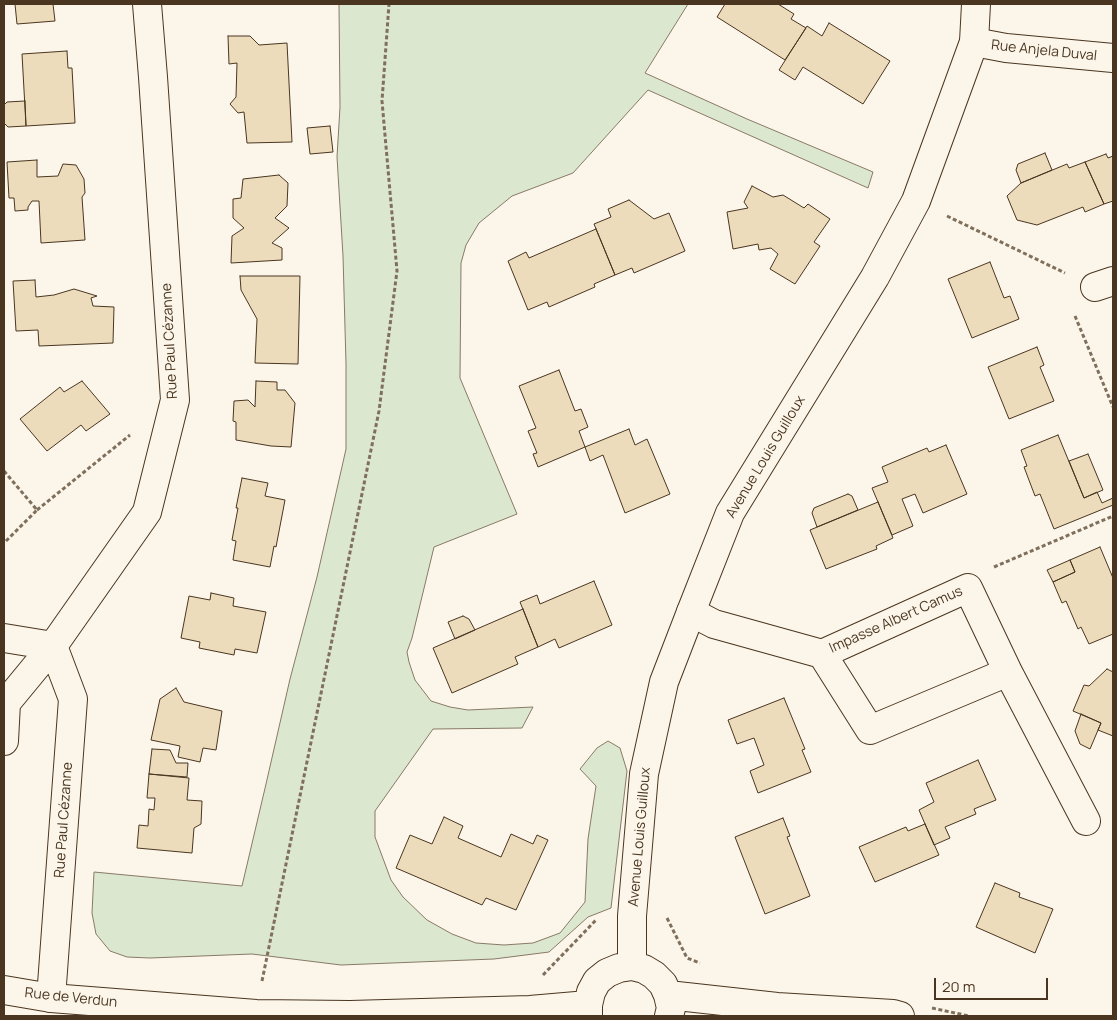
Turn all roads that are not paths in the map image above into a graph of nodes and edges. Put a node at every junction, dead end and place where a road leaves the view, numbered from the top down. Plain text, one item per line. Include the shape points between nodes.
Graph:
1 (147, 4) edge
2 (976, 4) edge
3 (974, 42) junction
4 (1113, 58) edge
5 (691, 612) junction
6 (4, 638) edge
7 (53, 646) junction
8 (822, 654) junction
9 (1008, 672) junction
10 (4, 742) edge
11 (1086, 820) dead end
12 (632, 966) junction
13 (4, 990) edge
14 (51, 998) junction
15 (669, 1005) edge
16 (131, 1010) edge
17 (588, 1011) edge
18 (900, 1016) edge

1 - 7 street, Rue Paul Cézanne via 175,400 146,512
2 - 3 street, Avenue Louis Guilloux
3 - 4 street, Rue Anjela Duval
3 - 5 street, Avenue Louis Guilloux via 916,201 875,277 730,513
5 - 8 street, Impasse Albert Camus via 714,624
5 - 12 street, Avenue Louis Guilloux via 664,682 644,774 632,916
6 - 7 street
7 - 10 street, Rue Paul Cézanne via 6,703
7 - 14 street, Rue Paul Cézanne via 73,698
8 - 9 street, Impasse Albert Camus via 870,730
8 - 9 street, Impasse Albert Camus via 968,588
9 - 11 street, Impasse Albert Camus
12 - 15 street via 644,969 663,984
12 - 17 street via 607,973 597,981 591,992
13 - 14 street, Rue de Verdun
14 - 16 street, Rue de Verdun
15 - 18 street via 777,1007
16 - 17 street, Rue de Verdun via 360,1015

